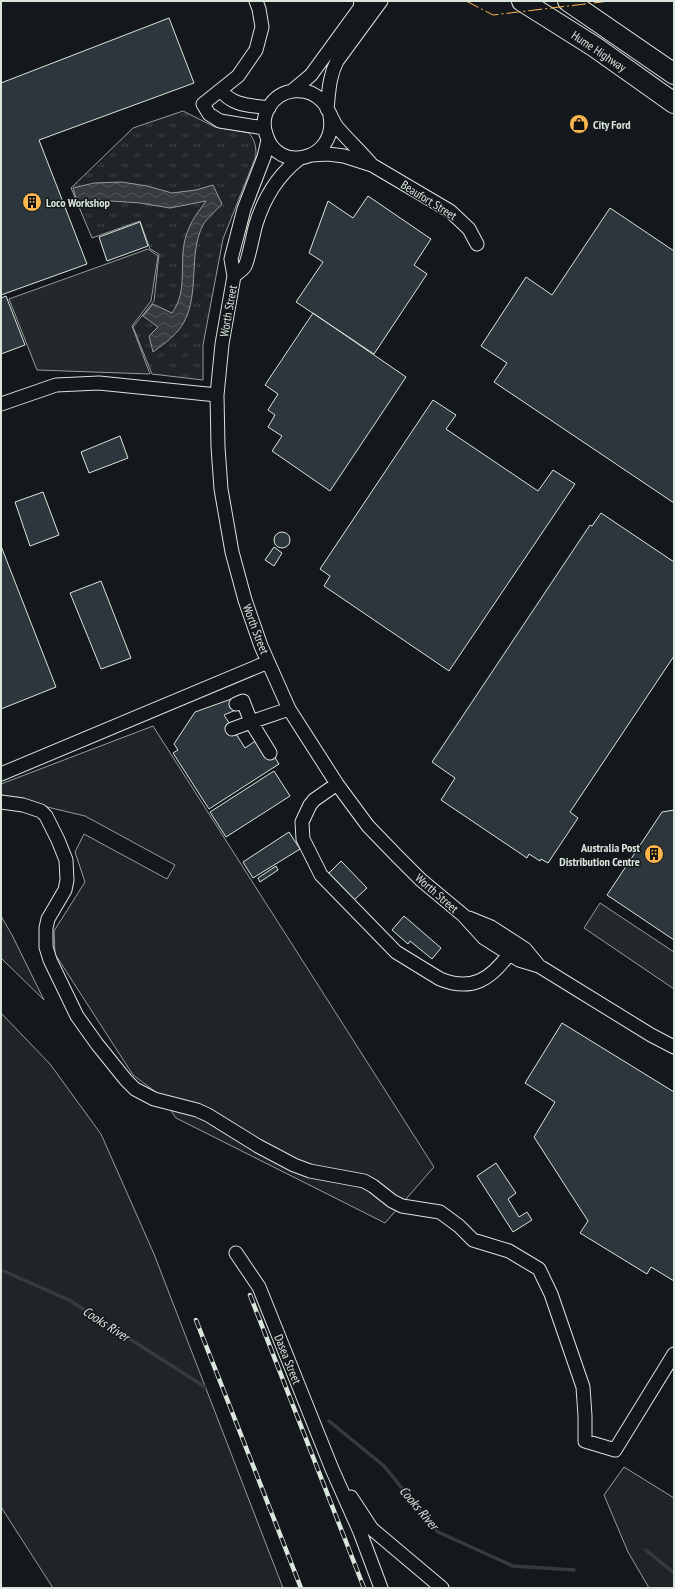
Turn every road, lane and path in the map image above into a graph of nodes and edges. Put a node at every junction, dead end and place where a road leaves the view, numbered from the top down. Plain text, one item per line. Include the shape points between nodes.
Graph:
1 (256, 1) edge
2 (368, 1) edge
3 (522, 1) edge
4 (568, 1) edge
5 (674, 74) edge
6 (221, 90) junction
7 (292, 91) junction
8 (674, 103) edge
9 (269, 108) junction
10 (329, 112) junction
11 (266, 134) junction
12 (306, 157) junction
13 (372, 166) junction
14 (477, 244) dead end
15 (234, 276) junction
16 (217, 395) junction
17 (1, 404) edge
18 (268, 662) junction
19 (236, 704) dead end
20 (289, 709) junction
21 (251, 722) junction
22 (232, 728) dead end
23 (270, 753) dead end
24 (1, 774) edge
25 (337, 784) junction
26 (1, 802) edge
27 (463, 915) junction
28 (509, 954) junction
29 (539, 966) junction
30 (674, 1047) edge
31 (236, 1253) dead end
32 (674, 1354) edge
33 (332, 1469) junction
34 (382, 1588) edge
35 (442, 1588) edge

1 - 6 street via 262,27 256,50 238,76
2 - 7 street via 311,75
2 - 10 street via 332,72 329,81
3 - 8 highway, Hume Highway via 595,47
4 - 5 highway, Hume Highway
6 - 9 street via 234,102
6 - 11 street via 203,104 209,114 220,121
7 - 9 street via 277,98
7 - 10 street via 312,94 320,99
9 - 11 street via 265,116
10 - 12 street via 329,137 322,148
10 - 13 street, Beaufort Street via 338,127
11 - 12 street via 279,153
11 - 15 street, Worth Street via 264,157 237,232 231,259
12 - 13 street, Beaufort Street via 328,154 344,156
12 - 15 street, Worth Street via 288,167 272,188 259,218 245,266
13 - 14 street, Beaufort Street via 457,216 469,229
15 - 16 street, Worth Street via 226,314
16 - 17 street via 99,384 56,384
16 - 18 street, Worth Street via 221,489 232,552 245,600
18 - 20 street, Worth Street
18 - 24 street
19 - 21 street via 243,701
20 - 21 street
20 - 25 street, Worth Street
21 - 22 street
21 - 23 street
25 - 27 street, Worth Street via 368,826 421,880
25 - 28 street via 310,805 302,822 303,839 321,875 396,952 440,979 464,984 488,978
26 - 32 street via 41,811 58,840 66,860 67,880 65,890 48,919 46,948 83,1026 135,1089 154,1099 208,1115 294,1165 321,1173 356,1178 374,1186 402,1206 440,1212 472,1240 509,1252 539,1269 551,1294 583,1387 585,1441 615,1450
27 - 28 street, Worth Street via 484,938
27 - 29 street, Worth Street via 491,927 525,950
28 - 29 street, Worth Street
29 - 30 street, Worth Street
31 - 33 street, Dasea Street via 260,1287
33 - 34 street
33 - 35 street via 372,1529

